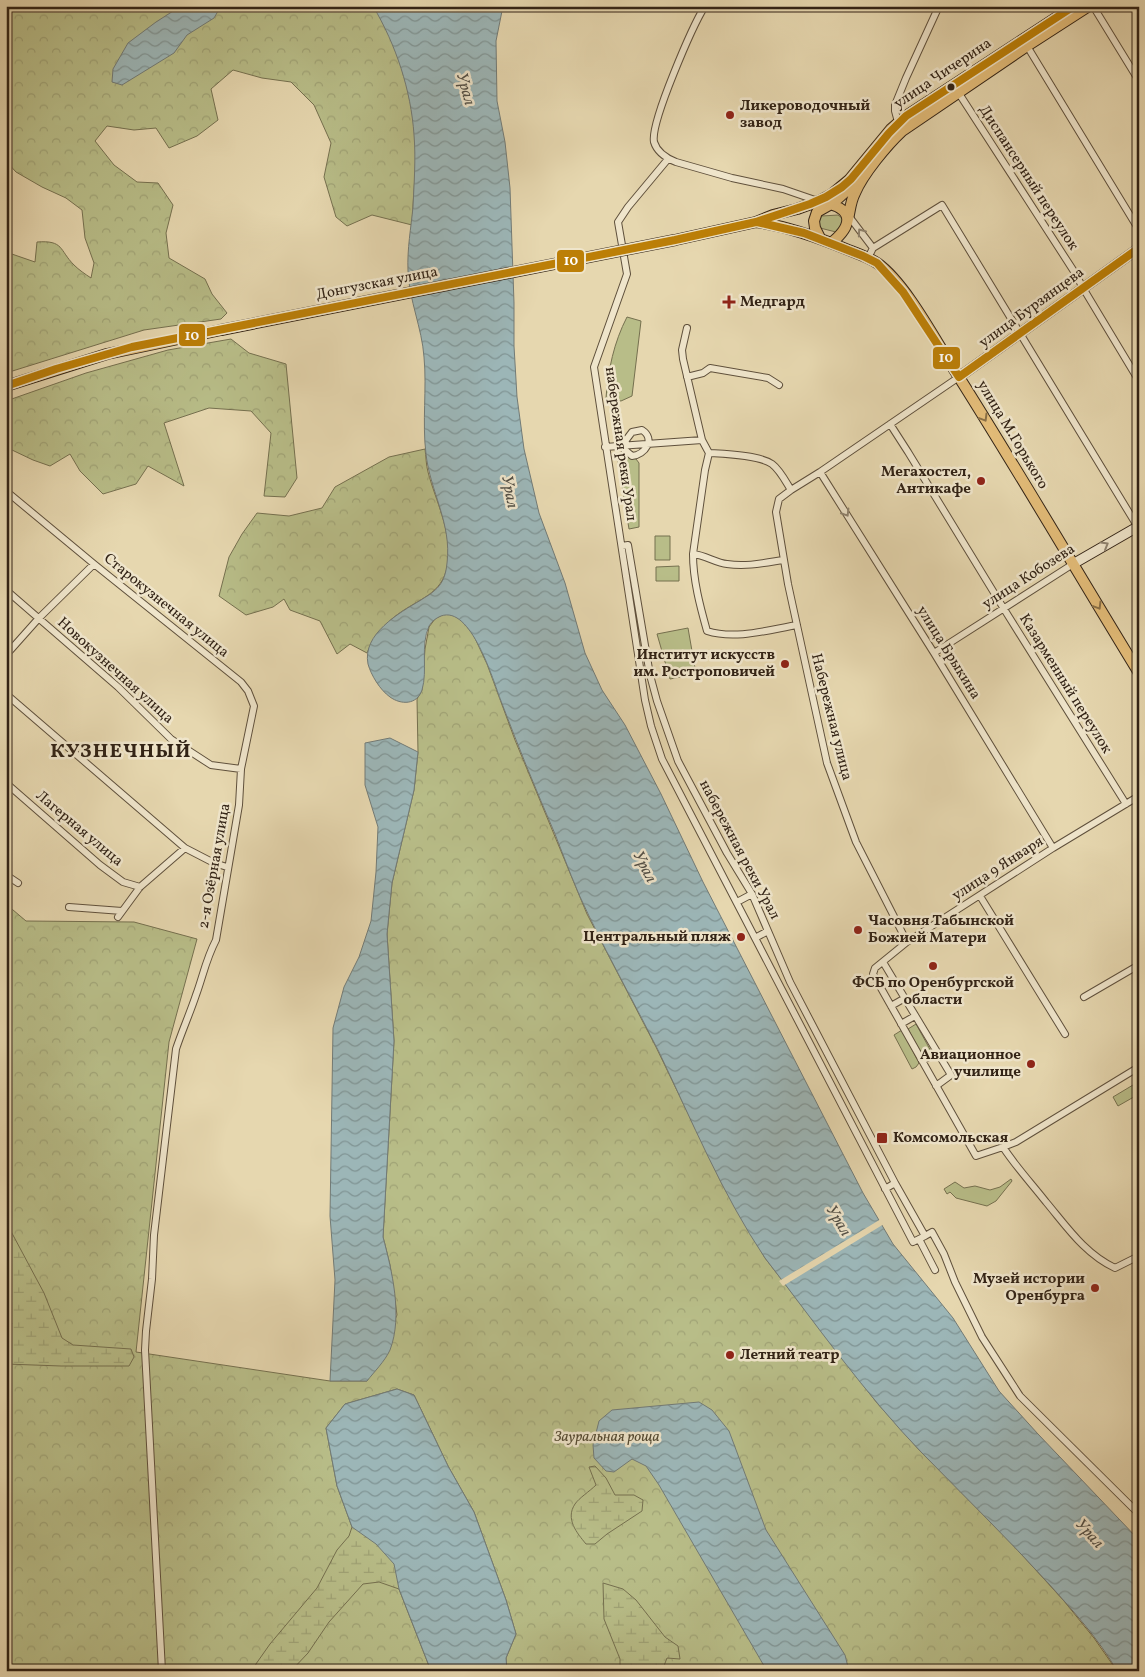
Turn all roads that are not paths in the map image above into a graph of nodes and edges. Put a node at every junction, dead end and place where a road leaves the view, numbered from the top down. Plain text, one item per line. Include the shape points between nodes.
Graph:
1 (705, 6) edge
2 (939, 6) edge
3 (1074, 6) edge
4 (1090, 6) edge
5 (1093, 6) edge
6 (1027, 46) junction
7 (1139, 81) edge
8 (958, 92) junction
9 (898, 122) junction
10 (668, 159) junction
11 (836, 210) junction
12 (756, 222) junction
13 (1139, 230) edge
14 (820, 238) junction
15 (831, 242) junction
16 (873, 248) junction
17 (1139, 248) edge
18 (868, 258) junction
19 (1083, 288) junction
20 (687, 328) dead end
21 (1020, 332) junction
22 (687, 377) junction
23 (959, 377) junction
24 (1139, 381) edge
25 (779, 385) dead end
26 (6, 386) edge
27 (890, 424) junction
28 (702, 440) junction
29 (648, 444) junction
30 (624, 445) junction
31 (606, 447) junction
32 (709, 453) junction
33 (820, 472) junction
34 (791, 490) junction
35 (6, 491) edge
36 (1138, 527) edge
37 (622, 546) junction
38 (693, 554) junction
39 (783, 560) junction
40 (94, 564) junction
41 (1073, 564) junction
42 (6, 590) edge
43 (1004, 609) junction
44 (39, 618) junction
45 (796, 626) junction
46 (934, 653) junction
47 (6, 654) edge
48 (1139, 673) edge
49 (6, 694) edge
50 (678, 761) junction
51 (667, 765) junction
52 (241, 769) junction
53 (6, 782) edge
54 (1139, 796) edge
55 (698, 800) junction
56 (1126, 804) junction
57 (687, 806) junction
58 (720, 839) junction
59 (707, 846) junction
60 (185, 848) junction
61 (1054, 848) junction
62 (227, 868) junction
63 (6, 875) edge
64 (18, 883) dead end
65 (140, 887) junction
66 (752, 894) junction
67 (980, 896) junction
68 (737, 902) junction
69 (69, 907) dead end
70 (768, 931) junction
71 (755, 938) junction
72 (908, 942) junction
73 (883, 962) junction
74 (1139, 965) edge
75 (1084, 997) dead end
76 (905, 998) junction
77 (890, 1006) junction
78 (807, 1014) junction
79 (915, 1016) junction
80 (798, 1019) junction
81 (901, 1024) junction
82 (1065, 1034) dead end
83 (937, 1052) junction
84 (833, 1062) junction
85 (922, 1062) junction
86 (823, 1067) junction
87 (1139, 1067) edge
88 (936, 1086) junction
89 (875, 1143) junction
90 (1003, 1147) junction
91 (864, 1149) junction
92 (895, 1183) junction
93 (885, 1188) junction
94 (922, 1237) junction
95 (1139, 1256) edge
96 (935, 1270) dead end
97 (1139, 1514) edge
98 (162, 1671) edge

1 - 10 street via 676,67 658,117 654,142
2 - 9 street via 895,105
3 - 9 main road, улица Чичерина
4 - 6 main road, улица Чичерина
5 - 7 street
6 - 8 main road, улица Чичерина
6 - 13 street
8 - 11 main road, улица Чичерина via 894,139 859,185 851,202
8 - 19 street, Диспансерный переулок
9 - 11 main road, улица Чичерина via 842,187
10 - 11 street via 783,189
10 - 31 street, набережная реки Урал via 618,222 628,274 594,367
11 - 12 main road, Донгузская улица
11 - 14 main road via 817,212 815,228
11 - 15 main road via 841,235
16 -> 11 street
12 - 14 main road, улица М.Горького
12 - 26 main road, Донгузская улица, bridge via 107,354
14 - 15 main road, улица М.Горького
15 - 18 main road, улица М.Горького
16 - 18 street
16 - 21 street via 942,205
17 - 19 street, улица Бурзянцева
18 - 23 main road, улица М.Горького via 885,270 903,292
19 - 21 street, улица Бурзянцева
19 - 24 street, Диспансерный переулок
20 - 22 street via 682,350
21 - 23 street, улица Бурзянцева
21 - 36 street
22 - 25 street via 710,368 768,378
22 - 28 street
23 - 27 street, улица Бурзянцева
23 -> 41 main road, улица М.Горького
27 - 33 street, улица Бурзянцева
27 - 43 street, Казарменный переулок
28 - 29 street
28 - 32 street
29 - 30 street
29 - 30 street via 641,454 632,456
29 - 30 street via 646,433 636,430
30 - 31 street
31 - 37 street, набережная реки Урал
32 - 34 street via 766,461 774,465
32 - 38 street
33 - 34 street, улица Бурзянцева
33 -> 46 street, улица Брыкина
34 - 39 street, Набережная улица via 779,499 776,512
35 - 40 street, Старокузнечная улица
41 -> 36 street, улица Кобозева
37 - 50 street, набережная реки Урал via 628,545 650,675
37 - 51 street, набережная реки Урал via 645,700 651,726
38 - 39 street via 726,564 751,565
38 - 45 street via 694,577 707,631 715,634 754,633
39 - 45 street, Набережная улица
40 - 44 street
40 - 52 street, Старокузнечная улица via 248,691 254,706
41 - 43 street, улица Кобозева
41 -> 48 main road, улица М.Горького
42 - 44 street, Новокузнечная улица
43 - 46 street, улица Кобозева
43 - 56 street, Казарменный переулок
44 - 47 street
44 - 52 street, Новокузнечная улица via 171,739 211,765
45 - 72 street, Набережная улица via 827,763 856,842
46 - 61 street, улица Брыкина
49 - 60 street
50 - 51 street
50 - 55 street, набережная реки Урал
51 - 57 street, набережная реки Урал
52 - 62 street, 2-я Озёрная улица via 239,805
53 - 65 street, Лагерная улица via 100,864 123,882
54 - 56 street, улица 9 Января
55 - 57 street
55 - 58 street, набережная реки Урал
56 - 61 street, улица 9 Января
57 - 59 street, набережная реки Урал
58 - 59 street
58 - 66 street, набережная реки Урал
59 - 68 street, набережная реки Урал
60 - 62 street
60 - 65 street
61 - 67 street, улица 9 Января
62 - 98 street, 2-я Озёрная улица via 216,940 206,959 176,1050 146,1331
63 - 64 street
65 - 69 street via 120,914
66 - 68 street
66 - 70 street, набережная реки Урал
67 - 72 street, улица 9 Января
67 - 82 street
68 - 71 street, набережная реки Урал
70 - 71 street
70 - 78 street, набережная реки Урал
71 - 80 street, набережная реки Урал
72 - 73 street, улица 9 Января
73 - 76 street
73 - 77 street, улица 9 Января via 873,974
74 - 75 street
76 - 77 street
76 - 79 street
77 - 81 street
78 - 80 street
78 - 84 street, набережная реки Урал
79 - 81 street
79 - 83 street
80 - 86 street, набережная реки Урал
81 - 85 street
83 - 85 street
83 - 88 street via 951,1076
84 - 86 street
84 - 89 street, набережная реки Урал
85 - 88 street
86 - 91 street, набережная реки Урал
87 - 90 street
88 - 90 street via 976,1156
89 - 91 street
89 - 92 street, набережная реки Урал
90 - 95 street via 1070,1232 1096,1257 1115,1268
91 - 93 street, набережная реки Урал
92 - 93 street
92 - 94 street, набережная реки Урал
93 - 94 street, набережная реки Урал via 913,1242
94 - 96 street, набережная реки Урал
94 - 97 street, набережная реки Урал via 932,1232 982,1337 1020,1396

